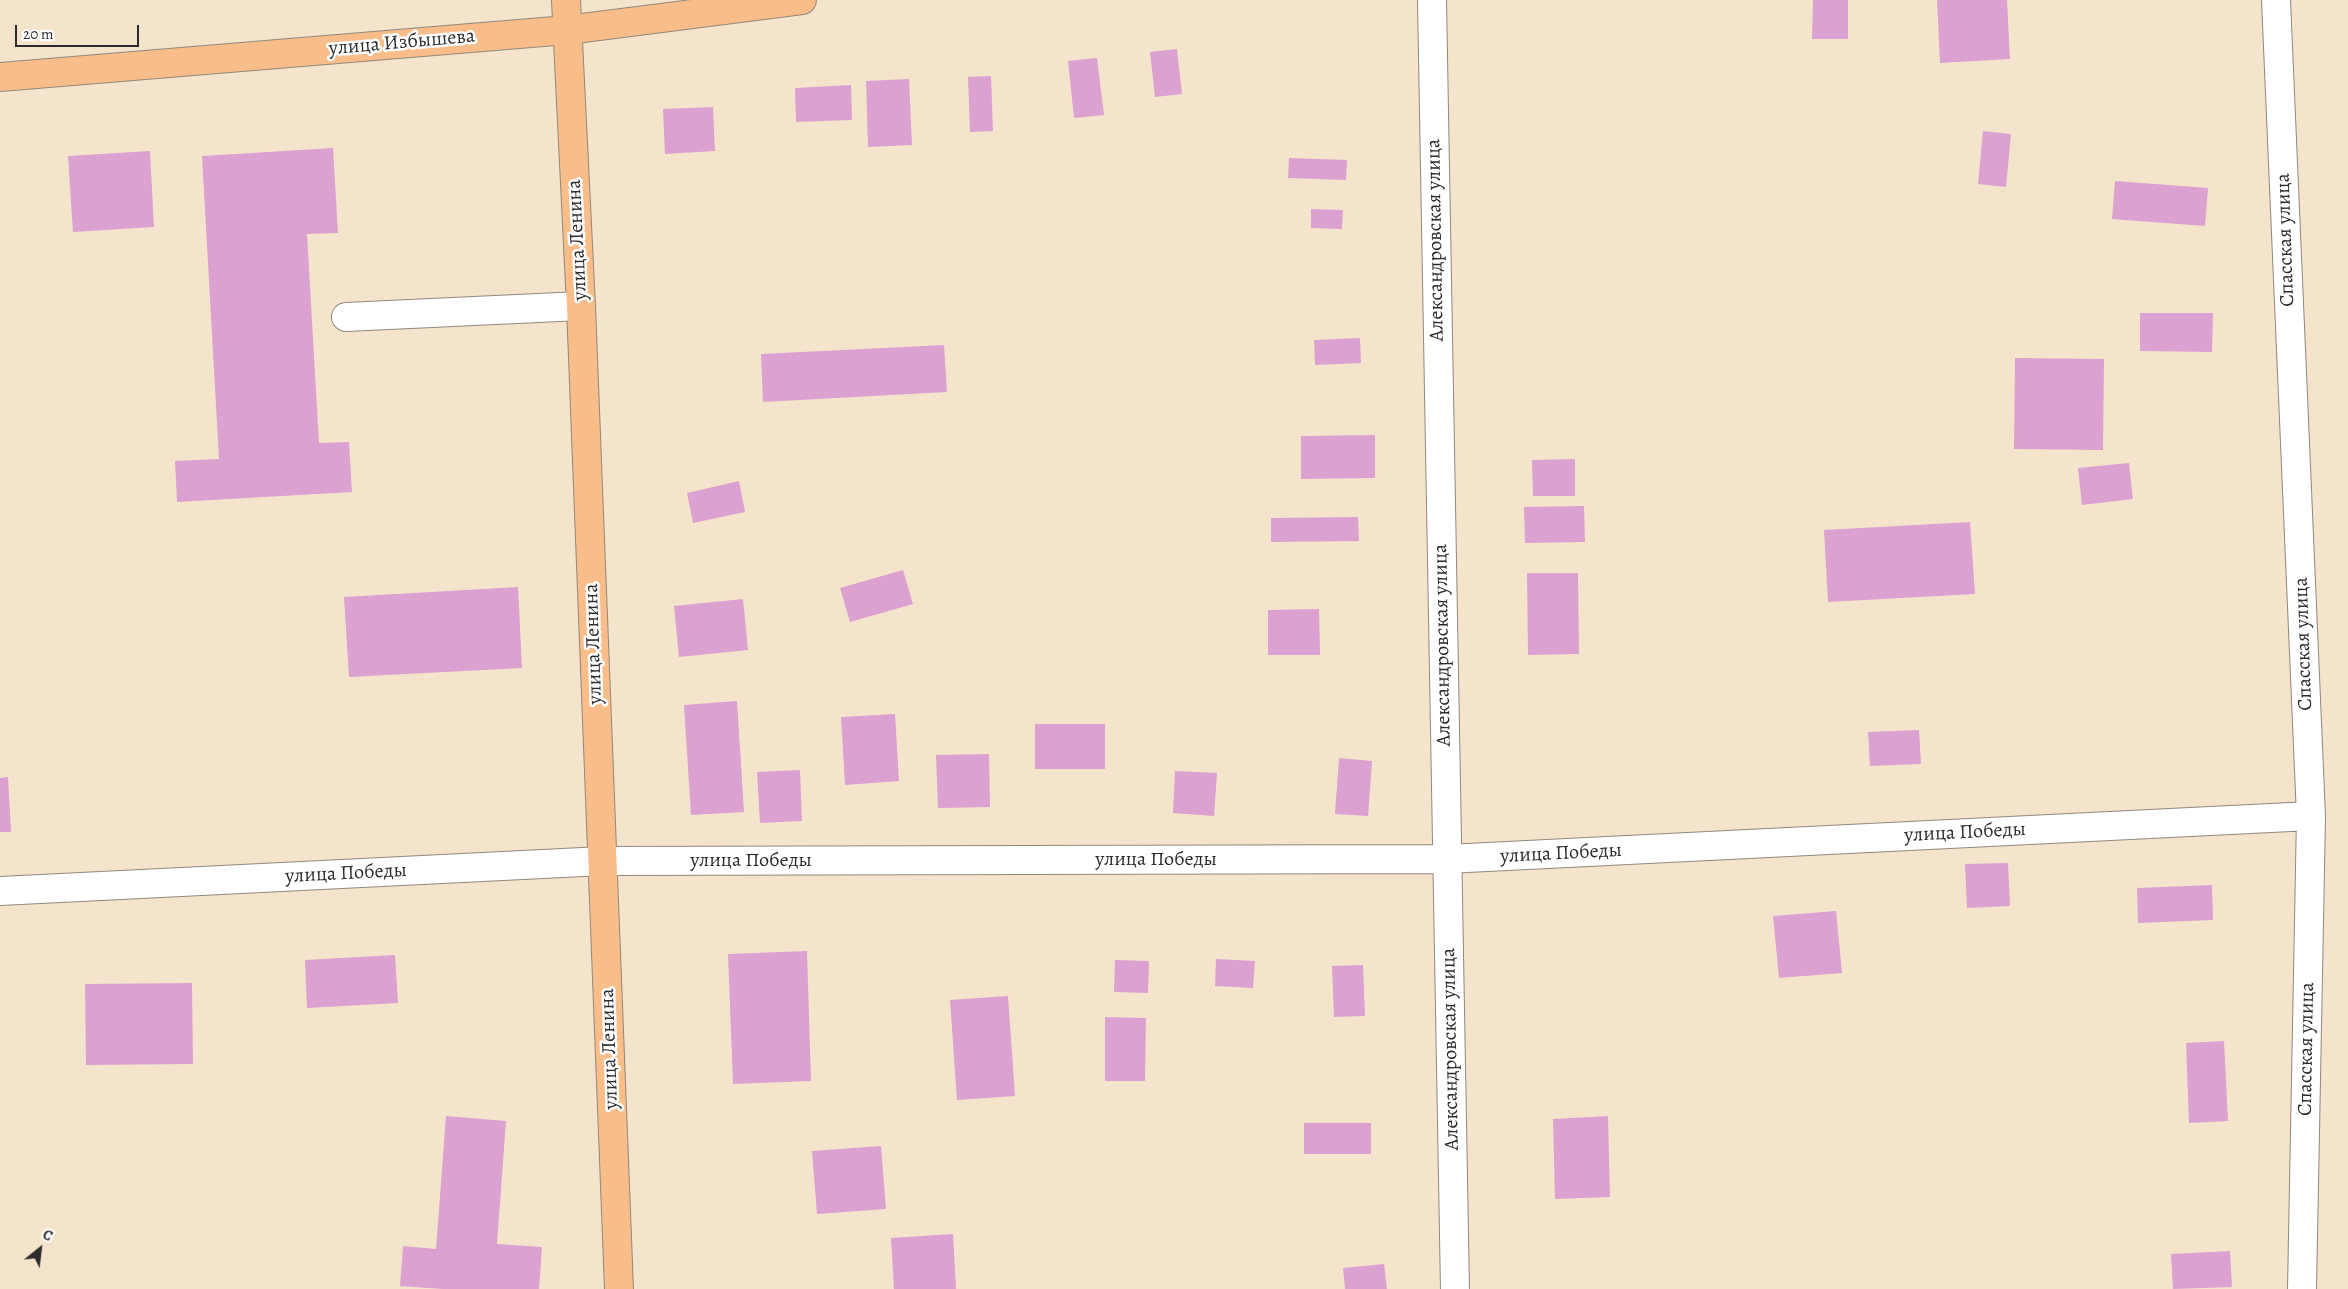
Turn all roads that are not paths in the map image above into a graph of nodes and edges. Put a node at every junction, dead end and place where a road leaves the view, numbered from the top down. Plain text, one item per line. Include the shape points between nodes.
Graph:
1 (566, 0) edge
2 (802, 0) edge
3 (1432, 0) edge
4 (2276, 0) edge
5 (567, 30) junction
6 (0, 77) edge
7 (581, 306) junction
8 (346, 317) dead end
9 (2311, 816) junction
10 (1447, 859) junction
11 (603, 861) junction
12 (0, 891) edge
13 (619, 1289) edge
14 (1455, 1289) edge
15 (2302, 1289) edge

1 - 5 main road, улица Ленина
2 - 5 main road, улица Избышева
3 - 10 street, Александровская улица
4 - 9 street, Спасская улица
5 - 6 main road, улица Избышева
5 - 7 main road, улица Ленина
7 - 8 street
7 - 11 main road, улица Ленина
9 - 10 street, улица Победы
9 - 15 street, Спасская улица
10 - 11 street, улица Победы
10 - 14 street, Александровская улица
11 - 12 street, улица Победы
11 - 13 main road, улица Ленина

